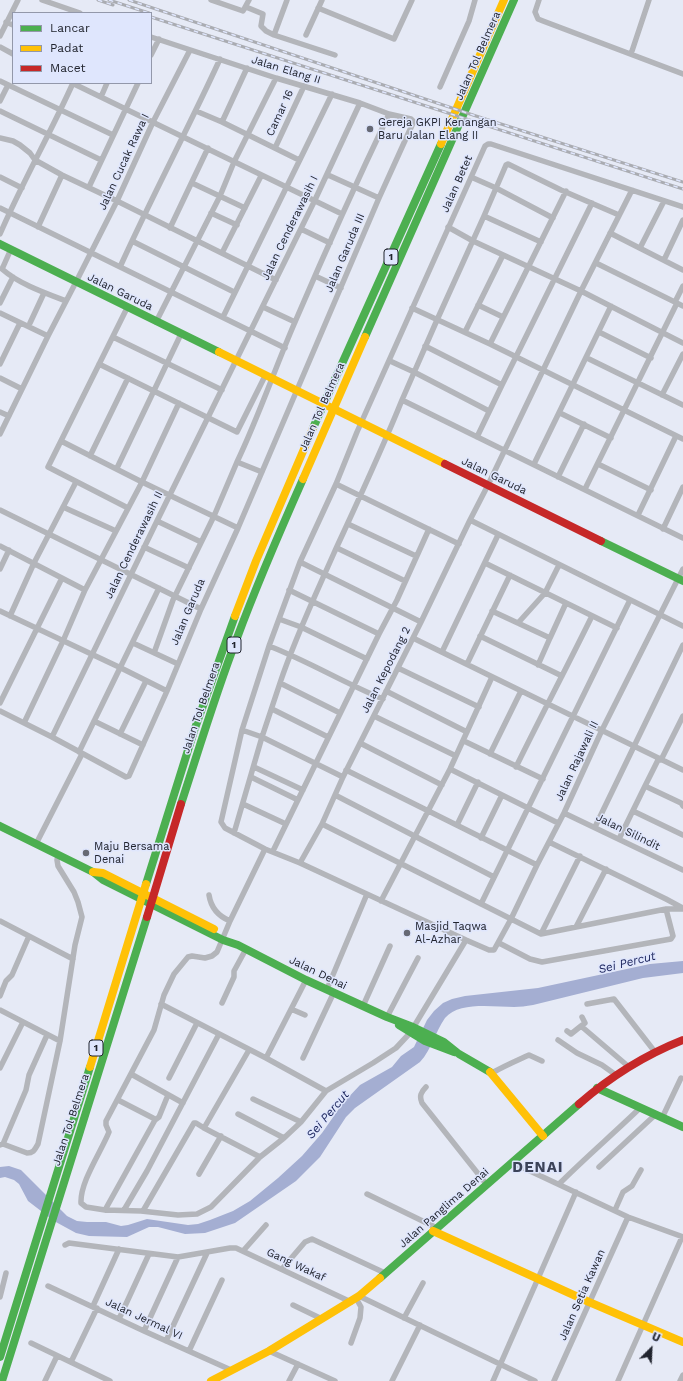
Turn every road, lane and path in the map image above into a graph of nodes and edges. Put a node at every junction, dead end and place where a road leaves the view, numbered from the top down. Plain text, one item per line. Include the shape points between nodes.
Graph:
1 (18, 0) edge
2 (42, 0) edge
3 (211, 0) edge
4 (248, 0) edge
5 (287, 0) edge
6 (322, 0) edge
7 (412, 0) edge
8 (475, 0) edge
9 (504, 0) edge
10 (514, 0) edge
11 (539, 0) edge
12 (649, 0) edge
13 (246, 7) junction
14 (318, 8) junction
15 (76, 12) edge
16 (6, 22) junction
17 (12, 25) edge
18 (274, 35) junction
19 (306, 35) dead end
20 (0, 36) edge
21 (152, 37) edge
22 (158, 40) junction
23 (0, 47) edge
24 (190, 50) junction
25 (152, 52) edge
26 (12, 53) edge
27 (631, 54) junction
28 (335, 55) dead end
29 (220, 59) junction
30 (247, 68) junction
31 (683, 74) edge
32 (276, 78) junction
33 (0, 81) edge
34 (73, 84) edge
35 (75, 84) edge
36 (107, 84) edge
37 (138, 84) edge
38 (8, 85) junction
39 (304, 86) junction
40 (440, 87) dead end
41 (332, 94) junction
42 (101, 97) junction
43 (0, 101) edge
44 (360, 103) junction
45 (126, 108) junction
46 (0, 111) edge
47 (61, 111) junction
48 (196, 111) junction
49 (389, 114) junction
50 (154, 122) junction
51 (222, 122) junction
52 (413, 123) joint
53 (49, 134) junction
54 (113, 135) junction
55 (248, 135) junction
56 (183, 137) junction
57 (0, 138) edge
58 (208, 148) junction
59 (275, 148) junction
60 (35, 160) junction
61 (101, 160) junction
62 (299, 160) junction
63 (234, 162) junction
64 (62, 175) junction
65 (328, 175) junction
66 (261, 176) junction
67 (0, 177) edge
68 (471, 177) junction
69 (192, 183) junction
70 (354, 186) junction
71 (89, 187) junction
72 (22, 188) junction
73 (286, 188) junction
74 (496, 188) junction
75 (632, 190) junction
76 (566, 192) junction
77 (220, 196) junction
78 (379, 198) junction
79 (117, 201) junction
80 (664, 201) junction
81 (314, 202) junction
82 (592, 203) junction
83 (683, 207) edge
84 (0, 208) edge
85 (245, 208) junction
86 (9, 212) junction
87 (211, 212) junction
88 (144, 214) junction
89 (342, 214) junction
90 (619, 214) junction
91 (484, 216) junction
92 (553, 218) junction
93 (683, 220) edge
94 (236, 225) junction
95 (38, 227) junction
96 (448, 227) junction
97 (170, 228) junction
98 (301, 229) junction
99 (610, 233) junction
100 (0, 234) edge
101 (132, 241) junction
102 (196, 241) junction
103 (473, 241) junction
104 (541, 242) junction
105 (330, 243) junction
106 (0, 244) edge
107 (640, 248) junction
108 (11, 249) junction
109 (91, 252) junction
110 (222, 253) junction
111 (503, 255) junction
112 (664, 260) junction
113 (596, 263) junction
114 (248, 266) junction
115 (120, 267) junction
116 (183, 267) junction
117 (528, 267) junction
118 (683, 270) edge
119 (315, 276) junction
120 (13, 277) junction
121 (554, 279) junction
122 (276, 280) junction
123 (76, 282) junction
124 (683, 286) edge
125 (341, 288) junction
126 (581, 291) junction
127 (44, 292) junction
128 (171, 292) junction
129 (234, 292) junction
130 (66, 301) junction
131 (0, 303) edge
132 (679, 304) edge
133 (478, 305) junction
134 (263, 306) junction
135 (611, 306) junction
136 (127, 308) junction
137 (412, 308) junction
138 (0, 313) edge
139 (222, 317) junction
140 (503, 317) junction
141 (437, 320) junction
142 (156, 322) junction
143 (295, 322) junction
144 (20, 323) junction
145 (30, 323) dead end
146 (250, 331) junction
147 (465, 332) junction
148 (599, 332) junction
149 (663, 332) junction
150 (181, 334) junction
151 (48, 336) junction
152 (112, 337) junction
153 (683, 342) edge
154 (490, 344) junction
155 (425, 346) junction
156 (285, 348) junction
157 (683, 354) edge
158 (515, 357) junction
159 (587, 358) junction
160 (651, 358) junction
161 (390, 361) junction
162 (236, 362) junction
163 (0, 364) edge
164 (99, 364) junction
165 (168, 364) junction
166 (542, 370) junction
167 (414, 372) junction
168 (265, 376) junction
169 (0, 378) edge
170 (128, 378) junction
171 (273, 380) junction
172 (638, 383) junction
173 (502, 384) junction
174 (574, 385) junction
175 (22, 388) junction
176 (222, 390) junction
177 (296, 390) junction
178 (154, 391) junction
179 (662, 395) junction
180 (402, 400) junction
181 (179, 403) junction
182 (683, 405) edge
183 (489, 410) junction
184 (625, 411) junction
185 (0, 412) edge
186 (560, 413) junction
187 (9, 416) junction
188 (208, 417) junction
189 (362, 422) junction
190 (584, 424) junction
191 (0, 434) edge
192 (387, 435) junction
193 (676, 436) junction
194 (477, 437) junction
195 (611, 438) junction
196 (683, 439) edge
197 (61, 441) junction
198 (505, 450) junction
199 (90, 456) junction
200 (237, 462) junction
201 (534, 464) junction
202 (598, 464) junction
203 (117, 468) junction
204 (262, 472) junction
205 (558, 477) junction
206 (76, 482) junction
207 (142, 482) junction
208 (336, 484) junction
209 (488, 485) junction
210 (683, 487) edge
211 (585, 490) junction
212 (651, 490) junction
213 (169, 495) junction
214 (361, 495) junction
215 (63, 507) junction
216 (128, 508) junction
217 (0, 510) edge
218 (638, 515) junction
219 (214, 516) junction
220 (470, 520) junction
221 (157, 521) junction
222 (348, 524) junction
223 (238, 528) junction
224 (429, 529) junction
225 (663, 529) junction
226 (116, 531) junction
227 (49, 534) junction
228 (498, 535) junction
229 (683, 538) edge
230 (200, 542) junction
231 (459, 544) junction
232 (0, 546) edge
233 (144, 547) junction
234 (337, 548) junction
235 (9, 550) junction
236 (416, 556) junction
237 (101, 560) junction
238 (300, 562) junction
239 (34, 563) junction
240 (485, 563) junction
241 (559, 566) junction
242 (189, 568) junction
243 (0, 569) edge
244 (683, 569) edge
245 (131, 574) junction
246 (324, 575) junction
247 (510, 576) junction
248 (62, 578) junction
249 (680, 580) edge
250 (405, 581) junction
251 (160, 588) junction
252 (85, 590) junction
253 (289, 590) junction
254 (545, 593) junction
255 (175, 596) junction
256 (630, 600) junction
257 (312, 602) junction
258 (566, 603) junction
259 (392, 608) junction
260 (201, 609) junction
261 (0, 611) edge
262 (492, 611) junction
263 (660, 615) junction
264 (10, 616) junction
265 (592, 616) junction
266 (279, 619) junction
267 (421, 622) junction
268 (518, 623) junction
269 (301, 626) junction
270 (683, 626) edge
271 (37, 628) junction
272 (617, 628) junction
273 (379, 634) junction
274 (480, 636) junction
275 (413, 638) junction
276 (550, 638) junction
277 (63, 641) junction
278 (133, 643) junction
279 (683, 645) edge
280 (269, 646) junction
281 (442, 652) junction
282 (154, 653) junction
283 (290, 654) junction
284 (93, 655) junction
285 (367, 659) junction
286 (178, 664) junction
287 (467, 664) junction
288 (538, 665) junction
289 (121, 668) junction
290 (398, 668) junction
291 (562, 676) junction
292 (492, 677) junction
293 (146, 681) junction
294 (280, 683) junction
295 (353, 687) junction
296 (167, 691) junction
297 (386, 691) junction
298 (521, 691) junction
299 (383, 699) junction
300 (0, 703) edge
301 (547, 704) junction
302 (479, 706) junction
303 (272, 709) junction
304 (0, 711) edge
305 (340, 713) junction
306 (374, 716) junction
307 (573, 716) junction
308 (683, 716) edge
309 (94, 722) junction
310 (24, 723) junction
311 (242, 730) junction
312 (602, 730) junction
313 (467, 732) junction
314 (120, 734) junction
315 (52, 737) junction
316 (262, 737) junction
317 (328, 737) junction
318 (464, 741) junction
319 (360, 743) junction
320 (143, 745) junction
321 (633, 746) junction
322 (81, 753) junction
323 (490, 754) junction
324 (456, 756) junction
325 (660, 759) junction
326 (315, 763) junction
327 (254, 767) junction
328 (516, 767) junction
329 (450, 769) junction
330 (346, 770) junction
331 (683, 770) edge
332 (251, 777) junction
333 (343, 778) junction
334 (543, 779) junction
335 (478, 782) junction
336 (442, 785) junction
337 (646, 786) junction
338 (303, 790) junction
339 (335, 794) junction
340 (502, 795) junction
341 (298, 800) junction
342 (243, 804) junction
343 (683, 806) edge
344 (529, 808) junction
345 (429, 811) junction
346 (633, 811) junction
347 (564, 813) junction
348 (558, 823) junction
349 (286, 824) junction
350 (322, 824) junction
351 (457, 825) junction
352 (0, 826) edge
353 (595, 827) junction
354 (234, 832) junction
355 (683, 835) edge
356 (416, 837) junction
357 (482, 838) junction
358 (619, 839) junction
359 (549, 842) junction
360 (36, 844) junction
361 (265, 849) junction
362 (507, 850) junction
363 (273, 851) junction
364 (58, 855) junction
365 (580, 856) junction
366 (300, 863) junction
367 (400, 863) junction
368 (537, 865) junction
369 (606, 869) junction
370 (683, 870) edge
371 (155, 874) junction
372 (494, 877) junction
373 (367, 894) junction
374 (209, 895) dead end
375 (381, 901) junction
376 (481, 904) junction
377 (666, 909) junction
378 (683, 909) edge
379 (511, 919) junction
380 (0, 921) edge
381 (230, 921) junction
382 (576, 927) junction
383 (541, 934) junction
384 (29, 936) junction
385 (224, 937) junction
386 (466, 940) junction
387 (498, 943) junction
388 (390, 946) dead end
389 (242, 947) junction
390 (418, 958) dead end
391 (73, 959) junction
392 (306, 980) junction
393 (330, 991) junction
394 (0, 996) edge
395 (222, 1003) dead end
396 (161, 1004) junction
397 (587, 1004) dead end
398 (363, 1006) junction
399 (291, 1009) junction
400 (0, 1010) edge
401 (305, 1015) dead end
402 (582, 1017) dead end
403 (389, 1018) junction
404 (23, 1022) junction
405 (196, 1022) junction
406 (581, 1026) junction
407 (414, 1031) junction
408 (567, 1031) dead end
409 (219, 1034) junction
410 (47, 1035) junction
411 (558, 1040) dead end
412 (683, 1040) edge
413 (60, 1041) junction
414 (249, 1050) junction
415 (655, 1052) junction
416 (266, 1058) junction
417 (303, 1058) dead end
418 (542, 1061) dead end
419 (629, 1067) junction
420 (0, 1068) edge
421 (131, 1074) junction
422 (492, 1074) junction
423 (616, 1075) junction
424 (169, 1078) dead end
425 (680, 1078) dead end
426 (426, 1087) dead end
427 (597, 1088) junction
428 (326, 1091) junction
429 (168, 1095) junction
430 (253, 1099) dead end
431 (118, 1100) junction
432 (182, 1102) junction
433 (640, 1108) junction
434 (238, 1114) dead end
435 (658, 1116) junction
436 (155, 1120) junction
437 (301, 1122) junction
438 (683, 1127) edge
439 (204, 1128) junction
440 (221, 1136) junction
441 (542, 1136) junction
442 (284, 1138) junction
443 (1, 1144) edge
444 (260, 1157) junction
445 (513, 1163) junction
446 (599, 1167) dead end
447 (641, 1170) dead end
448 (199, 1174) dead end
449 (58, 1184) junction
450 (559, 1184) junction
451 (487, 1185) junction
452 (576, 1192) junction
453 (366, 1194) dead end
454 (105, 1210) junction
455 (124, 1210) junction
456 (615, 1210) junction
457 (143, 1211) junction
458 (628, 1216) junction
459 (266, 1225) dead end
460 (434, 1230) junction
461 (683, 1237) edge
462 (65, 1245) dead end
463 (119, 1249) junction
464 (243, 1251) junction
465 (207, 1253) junction
466 (149, 1254) junction
467 (178, 1257) junction
468 (282, 1269) junction
469 (6, 1273) dead end
470 (385, 1273) junction
471 (538, 1278) junction
472 (222, 1280) dead end
473 (423, 1283) dead end
474 (48, 1286) dead end
475 (0, 1297) edge
476 (355, 1299) junction
477 (589, 1302) junction
478 (293, 1305) dead end
479 (95, 1307) junction
480 (404, 1318) junction
481 (119, 1319) junction
482 (322, 1319) junction
483 (420, 1325) junction
484 (644, 1325) junction
485 (144, 1332) junction
486 (166, 1341) junction
487 (351, 1342) dead end
488 (683, 1342) edge
489 (31, 1343) dead end
490 (269, 1350) junction
491 (189, 1351) junction
492 (57, 1356) junction
493 (0, 1357) edge
494 (71, 1362) junction
495 (298, 1364) junction
496 (501, 1365) junction
497 (231, 1370) junction
498 (683, 1374) edge
499 (2, 1381) edge
500 (45, 1381) edge
501 (110, 1381) edge
502 (211, 1381) edge
503 (289, 1381) edge
504 (335, 1381) edge
505 (392, 1381) edge
506 (493, 1381) edge
507 (535, 1381) edge
508 (554, 1381) edge
509 (618, 1381) edge
510 (680, 1381) edge

1 - 16 street
2 - 15 street
3 - 13 street via 243,11
4 - 13 street
5 - 18 street
6 - 14 street
7 - 14 street via 394,39
8 - 40 street via 469,21
9 - 371 main road, Jalan Tol Belmera / 1 via 256,561 226,637 194,731
10 - 371 main road, Jalan Tol Belmera / 1 via 266,563 236,639
11 - 27 street via 535,12 538,19
12 - 27 street
13 - 18 street via 262,14 262,27
14 - 19 street
16 - 17 street
16 - 20 street
18 - 28 street
21 - 22 street, Jalan Elang II
22 - 24 street, Jalan Elang II
22 - 25 street
23 - 26 street
24 - 29 street, Jalan Elang II
24 - 50 street, Jalan Cucak Rawa I
27 - 31 street
29 - 30 street, Jalan Elang II
29 - 48 street
30 - 32 street, Jalan Elang II
30 - 51 street
32 - 39 street, Jalan Elang II
32 - 55 street
33 - 38 street
34 - 47 street
35 - 42 street
36 - 42 street
37 - 45 street
38 - 43 street
38 - 47 street
39 - 41 street, Jalan Elang II
39 - 59 street, Camar 16
41 - 44 street, Jalan Elang II
41 - 62 street
42 - 45 street
44 - 49 street, Jalan Elang II
44 - 65 street, Jalan Cenderawasih I
45 - 50 street
45 - 54 street
46 - 53 street
47 - 53 street
47 - 54 street
48 - 51 street
48 - 56 street
49 - 52 street, Jalan Elang II via 411,119
49 - 70 street
50 - 56 street
50 - 79 street, Jalan Cucak Rawa I
51 - 55 street
52 - 78 street, Jalan Garuda III
53 - 60 street
53 - 61 street
54 - 61 street
55 - 59 street
55 - 63 street
56 - 58 street
56 - 88 street
57 - 60 street via 20,145
58 - 63 street
58 - 69 street
59 - 62 street
60 - 64 street
60 - 72 street
61 - 71 street
62 - 73 street
63 - 66 street
63 - 77 street
64 - 71 street
64 - 95 street
65 - 70 street
65 - 81 street, Jalan Cenderawasih I
66 - 73 street
66 - 85 street
67 - 72 street
68 - 74 street
68 - 75 street, Jalan Betet via 485,146 489,143
68 - 96 street, Jalan Betet
69 - 77 street
69 - 97 street
70 - 78 street
70 - 89 street
71 - 79 street
72 - 86 street
73 - 81 street
73 - 114 street
74 - 76 street via 505,165 508,164
74 - 91 street
74 - 92 street
75 - 80 street, Jalan Betet
75 - 90 street, Jalan Kepodang 2
76 - 82 street
76 - 92 street
77 - 85 street
77 - 87 street
78 - 125 street, Jalan Garuda III
79 - 88 street
79 - 109 street, Jalan Cucak Rawa I
80 - 83 street, Jalan Betet
80 - 107 street
81 - 89 street
81 - 98 street, Jalan Cenderawasih I
82 - 90 street
82 - 121 street
84 - 86 street
85 - 94 street
86 - 95 street
86 - 100 street
87 - 94 street
87 - 102 street
88 - 97 street
88 - 101 street
89 - 105 street
90 - 99 street, Jalan Kepodang 2
91 - 103 street
91 - 104 street
92 - 104 street
93 - 112 street
94 - 110 street
95 - 109 street
96 - 103 street
96 - 137 street, Jalan Betet
97 - 102 street
98 - 105 street
98 - 122 street, Jalan Cenderawasih I
99 - 107 street
99 - 113 street, Jalan Kepodang 2
101 - 115 street
101 - 116 street
102 - 110 street
102 - 116 street
103 - 111 street
103 - 141 street
104 - 117 street
105 - 119 street
106 - 108 main road, Jalan Garuda
107 - 112 street
108 - 120 street via 2,269
108 - 123 main road, Jalan Garuda
109 - 115 street
109 - 123 street, Jalan Cucak Rawa I
110 - 114 street
111 - 117 street
111 - 133 street
112 - 118 street
113 - 126 street, Jalan Kepodang 2
113 - 132 street
114 - 122 street
114 - 129 street
115 - 128 street
116 - 128 street
116 - 129 street
117 - 121 street
117 - 140 street
119 - 125 street
119 - 143 street
120 - 127 street
120 - 131 street
121 - 126 street
121 - 158 street
122 - 134 street, Jalan Cenderawasih I
123 - 130 street, Jalan Cucak Rawa I
123 - 136 main road, Jalan Garuda
124 - 132 street
125 - 177 street, Jalan Garuda III
126 - 135 street
126 - 166 street, Jalan Kepodang 2
127 - 130 street
127 - 145 street
128 - 139 street
128 - 142 street
129 - 139 street
130 - 151 street, Jalan Cucak Rawa I
132 - 149 street
133 - 140 street
133 - 147 street
134 - 143 street
134 - 146 street, Jalan Cenderawasih I
135 - 148 street
135 - 149 street
136 - 142 main road, Jalan Garuda
136 - 152 street
137 - 141 street
137 - 161 street, Jalan Betet
138 - 144 street
139 - 146 street
140 - 154 street
141 - 147 street
141 - 155 street
142 - 150 main road, Jalan Garuda
143 - 156 street
144 - 151 street
144 - 163 street
146 - 156 street
146 - 162 street, Jalan Cenderawasih I
147 - 154 street
148 - 159 street
148 - 160 street
149 - 153 street
149 - 160 street
150 - 162 main road, Jalan Garuda
150 - 165 street
151 - 175 street, Jalan Cucak Rawa I
152 - 164 street
152 - 165 street
154 - 158 street
155 - 167 street
155 - 173 street
156 - 171 street
157 - 179 street
158 - 166 street
158 - 173 street
159 - 172 street
159 - 174 street
160 - 172 street
161 - 167 street
161 - 189 street, Jalan Betet
162 - 168 main road, Jalan Garuda
162 - 176 street, Jalan Cenderawasih II
164 - 170 street
164 - 197 street
165 - 176 street
165 - 178 street
166 - 174 street
166 - 198 street, Jalan Kepodang 2
167 - 180 street
167 - 183 street
168 - 171 main road, Jalan Garuda
168 - 188 street via 238,431
169 - 175 street
170 - 178 street
170 - 199 street
171 - 177 main road, Jalan Garuda
171 - 200 street
172 - 179 street
172 - 184 street
173 - 183 street
174 - 184 street
174 - 186 street
175 - 187 street, Jalan Cucak Rawa I
176 - 188 street, Jalan Cenderawasih II
177 - 189 main road, Jalan Garuda
177 - 204 street, Jalan Garuda
178 - 181 street
178 - 203 street
179 - 182 street
180 - 192 street
180 - 194 street
181 - 188 street
181 - 207 street
183 - 194 street
184 - 193 street
184 - 195 street
185 - 187 street
186 - 190 street
186 - 201 street
187 - 191 street, Jalan Cucak Rawa I
188 - 213 street, Jalan Cenderawasih II
189 - 192 main road, Jalan Garuda
189 - 208 street, Jalan Betet
190 - 195 street
190 - 205 street
192 - 209 main road, Jalan Garuda
192 - 214 street
193 - 196 street
193 - 212 street
194 - 198 street
195 - 202 street
197 - 199 street
197 - 206 street via 48,467
198 - 201 street
198 - 209 street, Jalan Kepodang 2
199 - 203 street
200 - 204 street
200 - 219 street
201 - 205 street
202 - 211 street
202 - 212 street
203 - 207 street
204 - 223 street, Jalan Garuda
205 - 211 street
206 - 215 street
206 - 216 street
207 - 213 street
207 - 216 street
208 - 214 street
208 - 238 street, Jalan Betet
209 - 220 street, Jalan Kepodang 2
209 - 249 main road, Jalan Garuda
210 - 225 street
211 - 218 street
212 - 218 street
213 - 219 street
213 - 221 street, Jalan Cenderawasih II
214 - 222 street
214 - 224 street
215 - 226 street
215 - 227 street
216 - 226 street
217 - 227 street
218 - 225 street
219 - 223 street
219 - 230 street
220 - 228 street
220 - 231 street, Jalan Kepodang 2
221 - 230 street
221 - 233 street, Jalan Cenderawasih II
222 - 234 street
222 - 236 street
223 - 260 street, Jalan Garuda
224 - 231 street
224 - 236 street
225 - 229 street
226 - 237 street
227 - 237 street
227 - 239 street
228 - 240 street
228 - 241 street
230 - 242 street
231 - 267 street, Jalan Kepodang 2
232 - 235 street
233 - 242 street
233 - 245 street, Jalan Cenderawasih II
234 - 246 street
234 - 250 street
235 - 239 street
235 - 243 street
236 - 250 street
237 - 245 street
237 - 252 street
238 - 246 street
238 - 253 street, Jalan Betet
239 - 248 street
239 - 264 street
240 - 247 street
240 - 281 street
241 - 254 street
241 - 256 street
242 - 255 street
244 - 249 street, Jalan Rajawali II
245 - 251 street
245 - 284 street, Jalan Cenderawasih II
246 - 257 street
246 - 259 street
247 - 254 street
247 - 262 street
248 - 252 street
248 - 271 street
249 - 263 street, Jalan Rajawali II
250 - 259 street
251 - 255 street
251 - 278 street
252 - 277 street
253 - 257 street
253 - 266 street, Jalan Betet
254 - 258 street
254 - 268 street
255 - 260 street
255 - 282 street
256 - 263 street
256 - 272 street
257 - 269 street
257 - 273 street
258 - 265 street
258 - 276 street
259 - 267 street
259 - 273 street
260 - 286 street, Jalan Garuda
261 - 264 street
262 - 268 street
262 - 274 street
263 - 270 street
263 - 312 street, Jalan Rajawali II
264 - 271 street
265 - 272 street
265 - 291 street
266 - 269 street
266 - 280 street, Jalan Betet
267 - 275 street, Jalan Kepodang 2
268 - 276 street
269 - 283 street
269 - 285 street
271 - 277 street
271 - 300 street
272 - 307 street
273 - 285 street
274 - 287 street
274 - 288 street
275 - 281 street
275 - 290 street, Jalan Kepodang 2
276 - 288 street
277 - 284 street
277 - 310 street
278 - 282 street
278 - 289 street
279 - 321 street
280 - 283 street
280 - 311 street, Jalan Betet
281 - 287 street
282 - 286 street
283 - 294 street
283 - 295 street
284 - 289 street
284 - 315 street, Jalan Cenderawasih II
285 - 295 street
286 - 296 street, Jalan Garuda
287 - 292 street
288 - 291 street
289 - 293 street
289 - 309 street
290 - 297 street, Jalan Kepodang 2
290 - 302 street
291 - 301 street
292 - 298 street
292 - 302 street
293 - 296 street
293 - 314 street
294 - 303 street
294 - 305 street
295 - 299 street
295 - 305 street
296 - 320 street, Jalan Garuda
297 - 299 street, Jalan Kepodang 2
297 - 313 street
298 - 301 street
298 - 323 street
299 - 306 street, Jalan Kepodang 2
301 - 307 street
301 - 328 street
302 - 313 street
303 - 316 street
303 - 317 street
304 - 310 street
305 - 317 street
306 - 319 street, Jalan Kepodang 2
306 - 324 street
307 - 312 street
307 - 334 street
308 - 325 street
309 - 314 street
309 - 322 street
310 - 315 street
311 - 316 street
311 - 354 street, Jalan Betet via 220,820
312 - 321 street
312 - 347 street, Jalan Rajawali II
313 - 318 street
314 - 320 street
315 - 322 street
316 - 326 street
316 - 327 street
317 - 326 street
318 - 323 street
318 - 324 street
319 - 330 street, Jalan Kepodang 2
319 - 336 street
320 - 322 street, Jalan Garuda via 128,777
321 - 325 street
321 - 353 street
322 - 360 street
323 - 328 street
324 - 329 street
325 - 331 street
325 - 337 street
326 - 333 street
326 - 338 street
327 - 332 street
327 - 338 street
328 - 334 street
329 - 335 street
329 - 336 street
330 - 333 street, Jalan Kepodang 2
330 - 345 street
332 - 341 street
332 - 342 street
333 - 339 street, Jalan Kepodang 2
334 - 344 street
335 - 340 street
335 - 351 street
336 - 345 street
337 - 343 street
337 - 346 street
338 - 341 street
339 - 350 street, Jalan Kepodang 2
339 - 356 street
340 - 344 street
340 - 357 street
341 - 349 street
342 - 349 street
342 - 354 street
344 - 348 street
344 - 362 street
345 - 351 street
345 - 356 street
346 - 355 street
346 - 358 street
347 - 348 street, Jalan Rajawali II
347 - 353 street, Jalan Silindit
348 - 359 street, Jalan Rajawali II
349 - 363 street
350 - 366 street, Jalan Kepodang 2
350 - 367 street
351 - 357 street
352 - 360 main road, Jalan Denai
353 - 358 street, Jalan Silindit
354 - 361 street
356 - 367 street
356 - 372 street
357 - 362 street
358 - 370 street, Jalan Silindit
359 - 365 street
359 - 368 street, Jalan Rajawali II
360 - 364 main road, Jalan Denai
361 - 363 street
361 - 381 street
362 - 368 street
362 - 372 street
363 - 366 street
364 - 385 main road, Jalan Denai via 93,872 105,874
364 - 391 street via 58,866 74,892 82,917
365 - 369 street
365 - 383 street
366 - 373 street
367 - 375 street
367 - 376 street
368 - 379 street, Jalan Rajawali II
369 - 378 street
369 - 382 street
371 - 449 main road, Jalan Tol Belmera / 1 via 145,919 114,1022
371 - 449 main road, Jalan Tol Belmera / 1 via 137,915
372 - 376 street
373 - 375 street
373 - 393 street
374 - 381 street via 214,910
375 - 386 street
376 - 379 street
377 - 378 street
377 - 382 street
377 - 387 street via 673,936 671,939 542,962 530,959
379 - 383 street
379 - 387 street, Jalan Rajawali II
380 - 384 street
381 - 385 street
382 - 383 street
384 - 391 street
384 - 394 street
385 - 389 main road, Jalan Denai
385 - 396 street via 217,952 212,956 188,957 174,974
386 - 387 street, Jalan Rajawali II via 492,950
386 - 407 street
388 - 398 street
389 - 392 main road, Jalan Denai
389 - 395 street via 234,977
390 - 403 street
391 - 413 street
392 - 393 main road, Jalan Denai
392 - 399 street
393 - 398 main road, Jalan Denai
393 - 417 street
396 - 405 street
396 - 421 street via 154,1030
397 - 415 street via 614,999
398 - 403 main road, Jalan Denai
399 - 401 street
399 - 416 street
400 - 404 street
402 - 406 street via 585,1023
403 - 407 main road, Jalan Denai
404 - 410 street
404 - 420 street
405 - 409 street
405 - 424 street
406 - 408 street via 570,1034
406 - 419 street
407 - 422 main road, Jalan Denai via 486,1068
407 - 428 street via 396,1048
409 - 414 street
409 - 432 street
410 - 413 street
410 - 443 street via 29,1075 26,1090
411 - 423 street
412 - 415 main road, Jalan Panglima Denai
413 - 443 street via 35,1151 27,1153
414 - 416 street
414 - 439 street
415 - 419 main road, Jalan Panglima Denai
416 - 428 street
418 - 422 street via 529,1055
419 - 423 main road, Jalan Panglima Denai
421 - 429 street
421 - 431 street
422 - 441 main road, Jalan Denai
423 - 427 main road, Jalan Panglima Denai
425 - 435 street
426 - 451 street via 420,1096 422,1103
427 - 433 main road
427 - 441 main road, Jalan Panglima Denai
428 - 437 street
429 - 432 street
429 - 436 street via 159,1117
430 - 437 street
431 - 436 street
431 - 454 street via 106,1121 109,1132 81,1194 83,1205
432 - 455 street
433 - 435 main road
433 - 450 street
434 - 442 street
435 - 438 main road
435 - 446 street
436 - 454 street
437 - 442 street
439 - 440 street
439 - 457 street via 194,1123
440 - 444 street
440 - 448 street
441 - 445 main road, Jalan Panglima Denai
442 - 444 street
444 - 457 street via 220,1199 203,1211 192,1215
445 - 450 street
445 - 451 main road, Jalan Panglima Denai
447 - 456 street via 632,1186 623,1192
449 - 493 main road, Jalan Tol Belmera / 1 via 39,1230
449 - 499 main road, Jalan Tol Belmera / 1 via 46,1239
450 - 452 street
451 - 460 main road, Jalan Panglima Denai
452 - 456 street
452 - 471 street
453 - 460 street
454 - 455 street
455 - 457 street
456 - 458 street
458 - 461 street
458 - 477 street, Jalan Setia Kawan
459 - 464 street
460 - 470 main road, Jalan Panglima Denai
460 - 471 main road
461 - 484 street
462 - 463 street via 69,1242
463 - 466 street
463 - 479 street
464 - 465 street, Gang Wakaf via 233,1247
464 - 468 street, Gang Wakaf
465 - 467 street
465 - 486 street
466 - 467 street
466 - 481 street
467 - 485 street
468 - 470 street via 305,1242 312,1239
468 - 476 street, Gang Wakaf
469 - 475 street
470 - 476 main road, Jalan Panglima Denai
471 - 477 main road
471 - 496 street
472 - 491 street
473 - 480 street
474 - 479 street, Jalan Jermal VI
476 - 480 street, Gang Wakaf
476 - 482 main road, Jalan Panglima Denai
476 - 487 street via 361,1307 360,1318
477 - 484 main road
477 - 508 street, Jalan Setia Kawan
478 - 482 street
479 - 481 street, Jalan Jermal VI
479 - 494 street
480 - 483 street, Gang Wakaf
481 - 485 street, Jalan Jermal VI
482 - 490 main road, Jalan Panglima Denai
483 - 496 street, Gang Wakaf
483 - 505 street
484 - 488 main road
484 - 509 street
485 - 486 street, Jalan Jermal VI
486 - 491 street, Jalan Jermal VI
489 - 492 street
490 - 495 street
490 - 497 main road, Jalan Panglima Denai
491 - 497 street, Jalan Jermal VI
492 - 494 street
492 - 500 street
494 - 501 street
495 - 503 street
495 - 504 street
496 - 506 street
496 - 507 street, Gang Wakaf
497 - 502 main road, Jalan Panglima Denai
498 - 510 street

